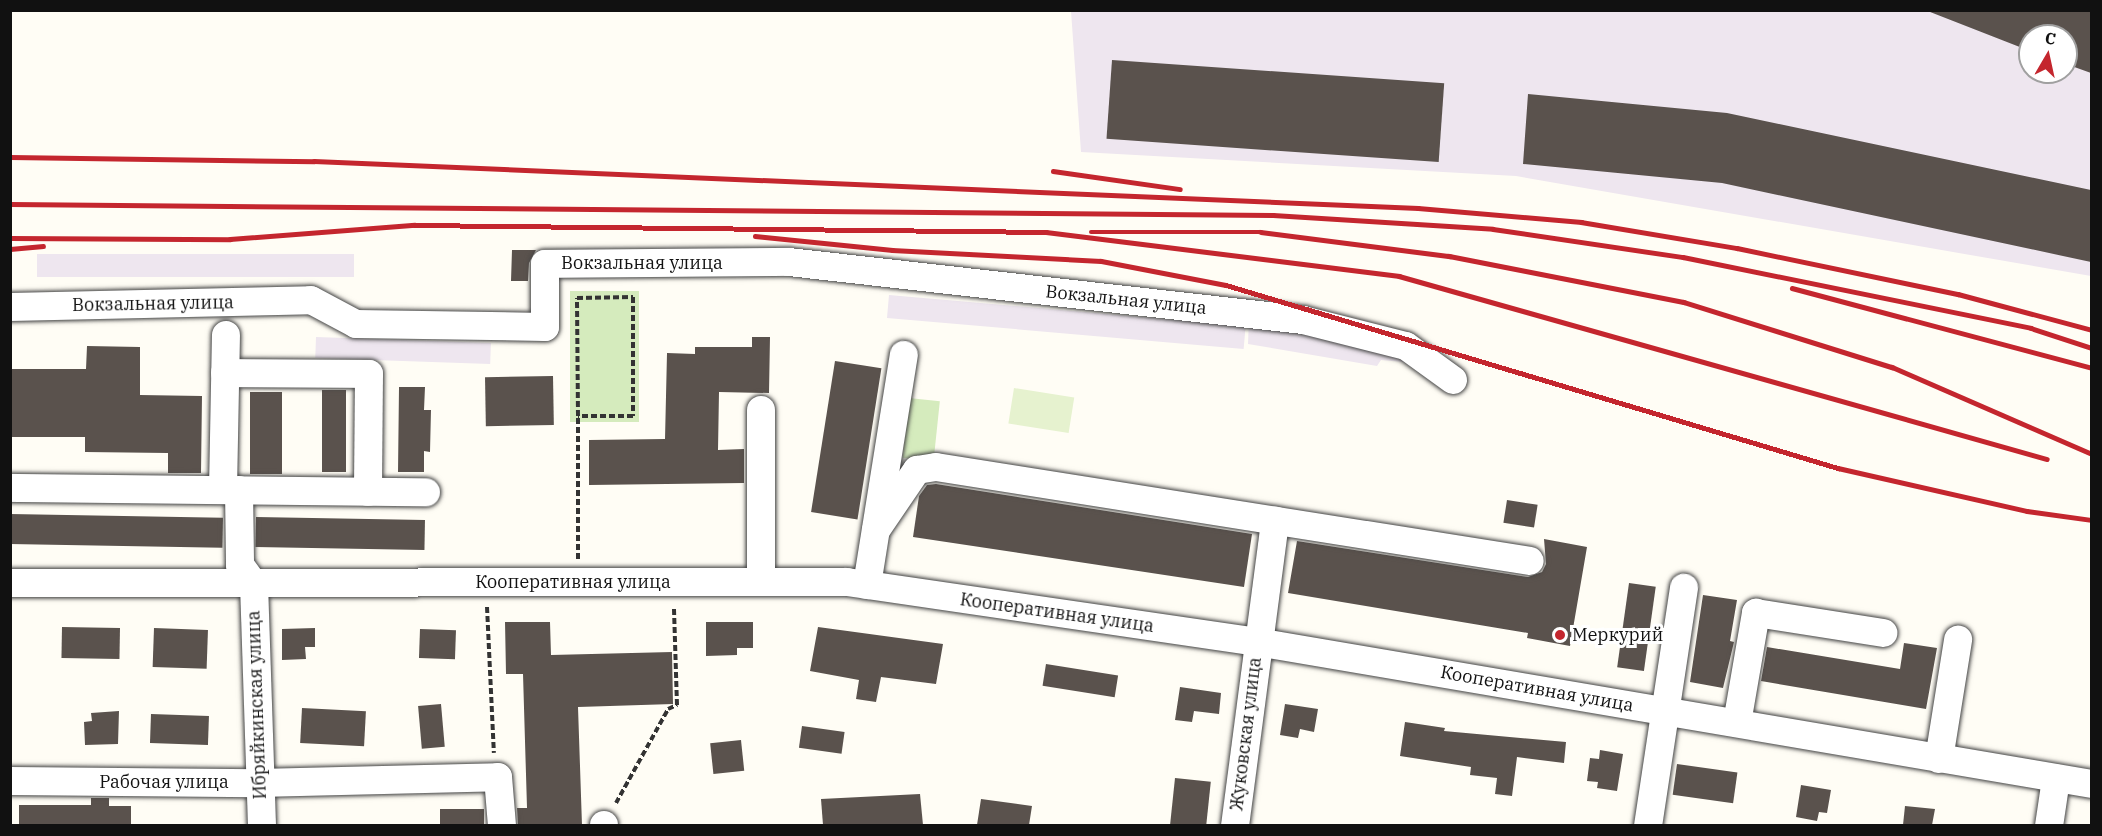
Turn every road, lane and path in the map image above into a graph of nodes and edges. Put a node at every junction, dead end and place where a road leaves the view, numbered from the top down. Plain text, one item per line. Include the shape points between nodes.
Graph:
1 (10, 307) edge
2 (226, 335) dead end
3 (904, 355) dead end
4 (225, 373) junction
5 (1453, 380) dead end
6 (761, 410) dead end
7 (578, 416) junction
8 (10, 488) edge
9 (231, 490) junction
10 (368, 492) junction
11 (426, 492) dead end
12 (1275, 521) junction
13 (876, 530) junction
14 (1530, 561) dead end
15 (578, 565) dead end
16 (673, 582) junction
17 (761, 582) junction
18 (10, 583) edge
19 (486, 583) junction
20 (254, 584) junction
21 (867, 585) junction
22 (1684, 588) dead end
23 (1883, 633) dead end
24 (1958, 640) dead end
25 (1257, 642) junction
26 (1664, 711) junction
27 (1737, 723) junction
28 (1939, 759) junction
29 (498, 777) junction
30 (2056, 779) junction
31 (10, 781) edge
32 (258, 783) junction
33 (2091, 784) edge
34 (262, 825) edge
35 (502, 825) edge
36 (604, 825) edge
37 (1235, 825) edge
38 (1648, 825) edge
39 (2049, 825) edge

1 - 5 street, Вокзальная улица via 311,300 356,324 545,327 545,264 789,262 1303,320 1406,346
2 - 4 street
3 - 13 street
4 - 9 street
4 - 10 street via 369,374
6 - 17 street
7 - 7 path via 633,416 633,297 577,298
7 - 15 path
8 - 9 street
9 - 10 street
9 - 20 street via 240,565
10 - 11 street
12 - 13 street via 925,467 917,470
12 - 14 street
12 - 25 street, Жуковская улица
13 - 21 street
16 - 17 street, Кооперативная улица
16 - 19 street, Кооперативная улица
16 - 36 path via 677,705 669,710
17 - 21 street, Кооперативная улица
18 - 20 street, Кооперативная улица
19 - 20 street, Кооперативная улица
19 - 29 path
20 - 32 street, Ибряйкинская улица
21 - 25 street, Кооперативная улица
22 - 26 street
23 - 27 street via 1756,613
24 - 28 street
25 - 26 street, Кооперативная улица
25 - 37 street, Жуковская улица
26 - 27 street, Кооперативная улица
26 - 38 street
27 - 28 street, Кооперативная улица
28 - 30 street, Кооперативная улица
29 - 32 street, Рабочая улица
29 - 35 street
30 - 33 street, Кооперативная улица
30 - 39 street
31 - 32 street, Рабочая улица
32 - 34 street, Ибряйкинская улица

